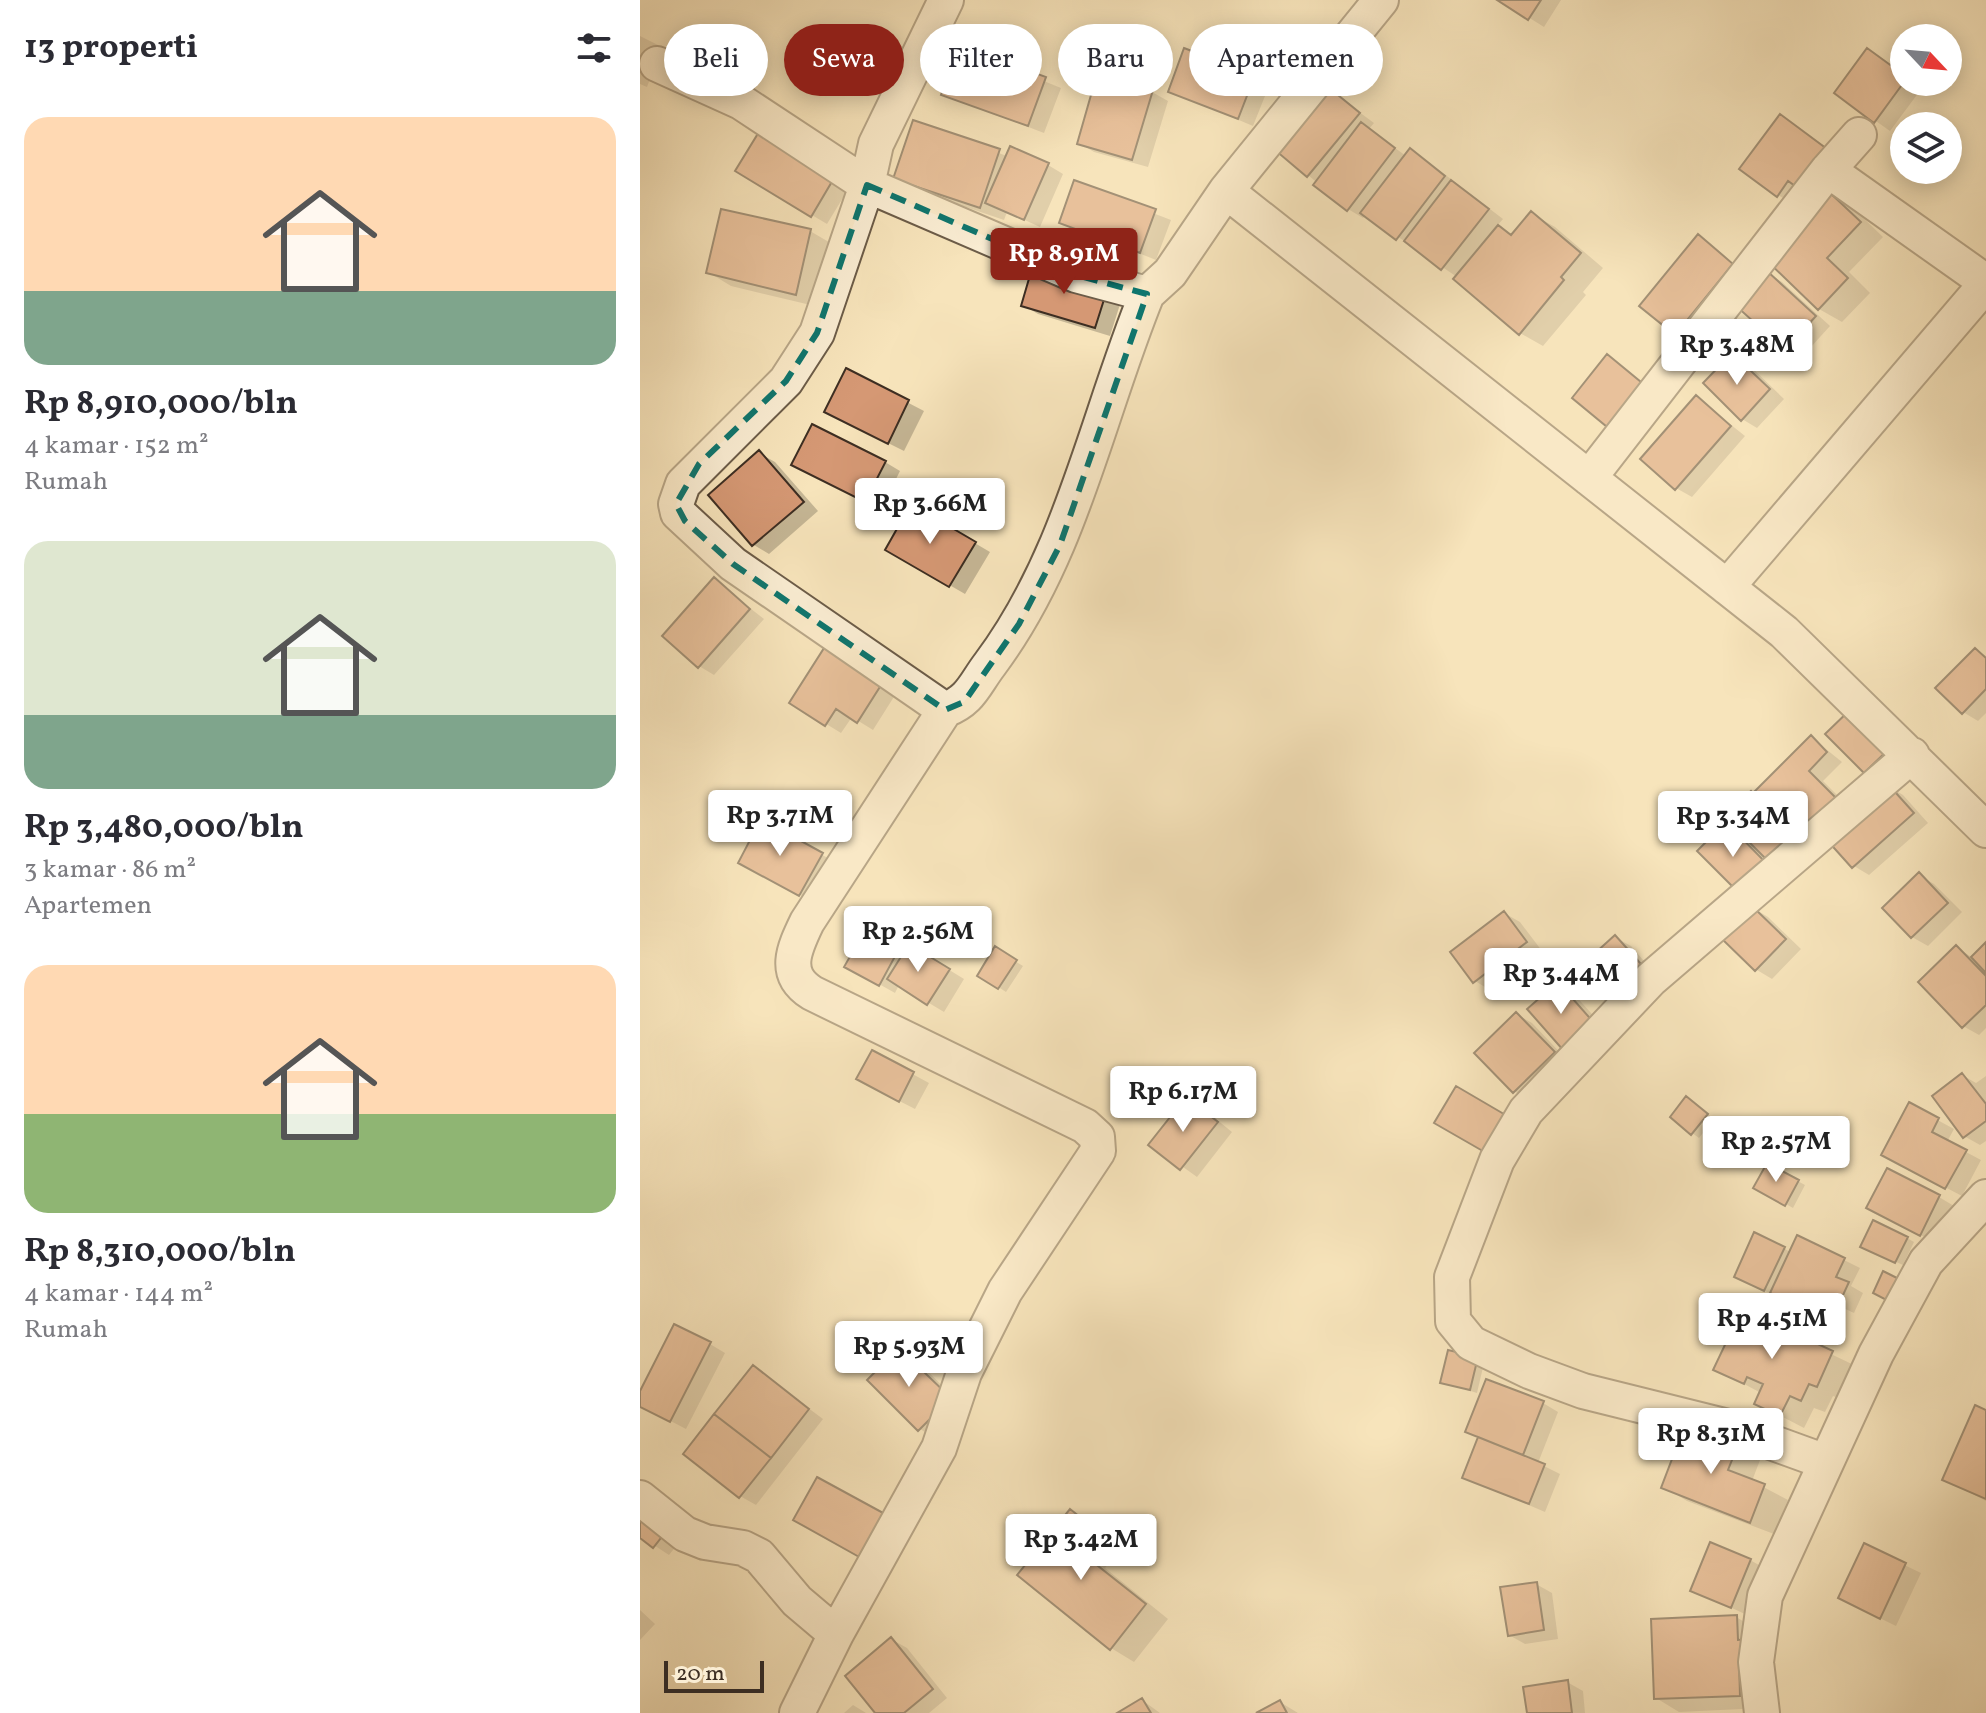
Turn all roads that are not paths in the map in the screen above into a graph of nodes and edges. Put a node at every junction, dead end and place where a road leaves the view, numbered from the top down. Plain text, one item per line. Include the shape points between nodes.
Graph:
1 (946, 0) edge
2 (1381, 0) edge
3 (657, 64) dead end
4 (1859, 135) dead end
5 (1828, 170) junction
6 (867, 185) junction
7 (1226, 191) junction
8 (1986, 283) edge
9 (1147, 294) junction
10 (1589, 478) junction
11 (1727, 587) junction
12 (945, 710) junction
13 (1912, 755) junction
14 (1986, 830) edge
15 (1986, 1197) edge
16 (1826, 1462) junction
17 (640, 1498) edge
18 (836, 1634) junction
19 (797, 1713) edge
20 (1762, 1713) edge

1 - 6 street via 876,144
2 - 7 street
3 - 6 street via 741,102
4 - 5 street
5 - 8 street
5 - 10 street
6 - 9 street via 1076,275
6 - 12 street via 817,333 786,381 691,474 676,504 685,521 733,564
7 - 9 street via 1170,273
7 - 10 street
8 - 11 street
9 - 12 street via 1060,545 1019,624 964,702
10 - 11 street
11 - 13 street via 1784,632
12 - 18 street via 807,922 791,961 794,975 812,993 1085,1126 1097,1137 1098,1151 1005,1291 964,1373 939,1448
13 - 14 street
13 - 16 street via 1651,979 1526,1111 1497,1160 1452,1277 1453,1321 1483,1349 1583,1391 1732,1428
15 - 16 street via 1926,1262
16 - 20 street via 1765,1596 1756,1662
17 - 18 street via 685,1534 759,1556 797,1601
18 - 19 street

